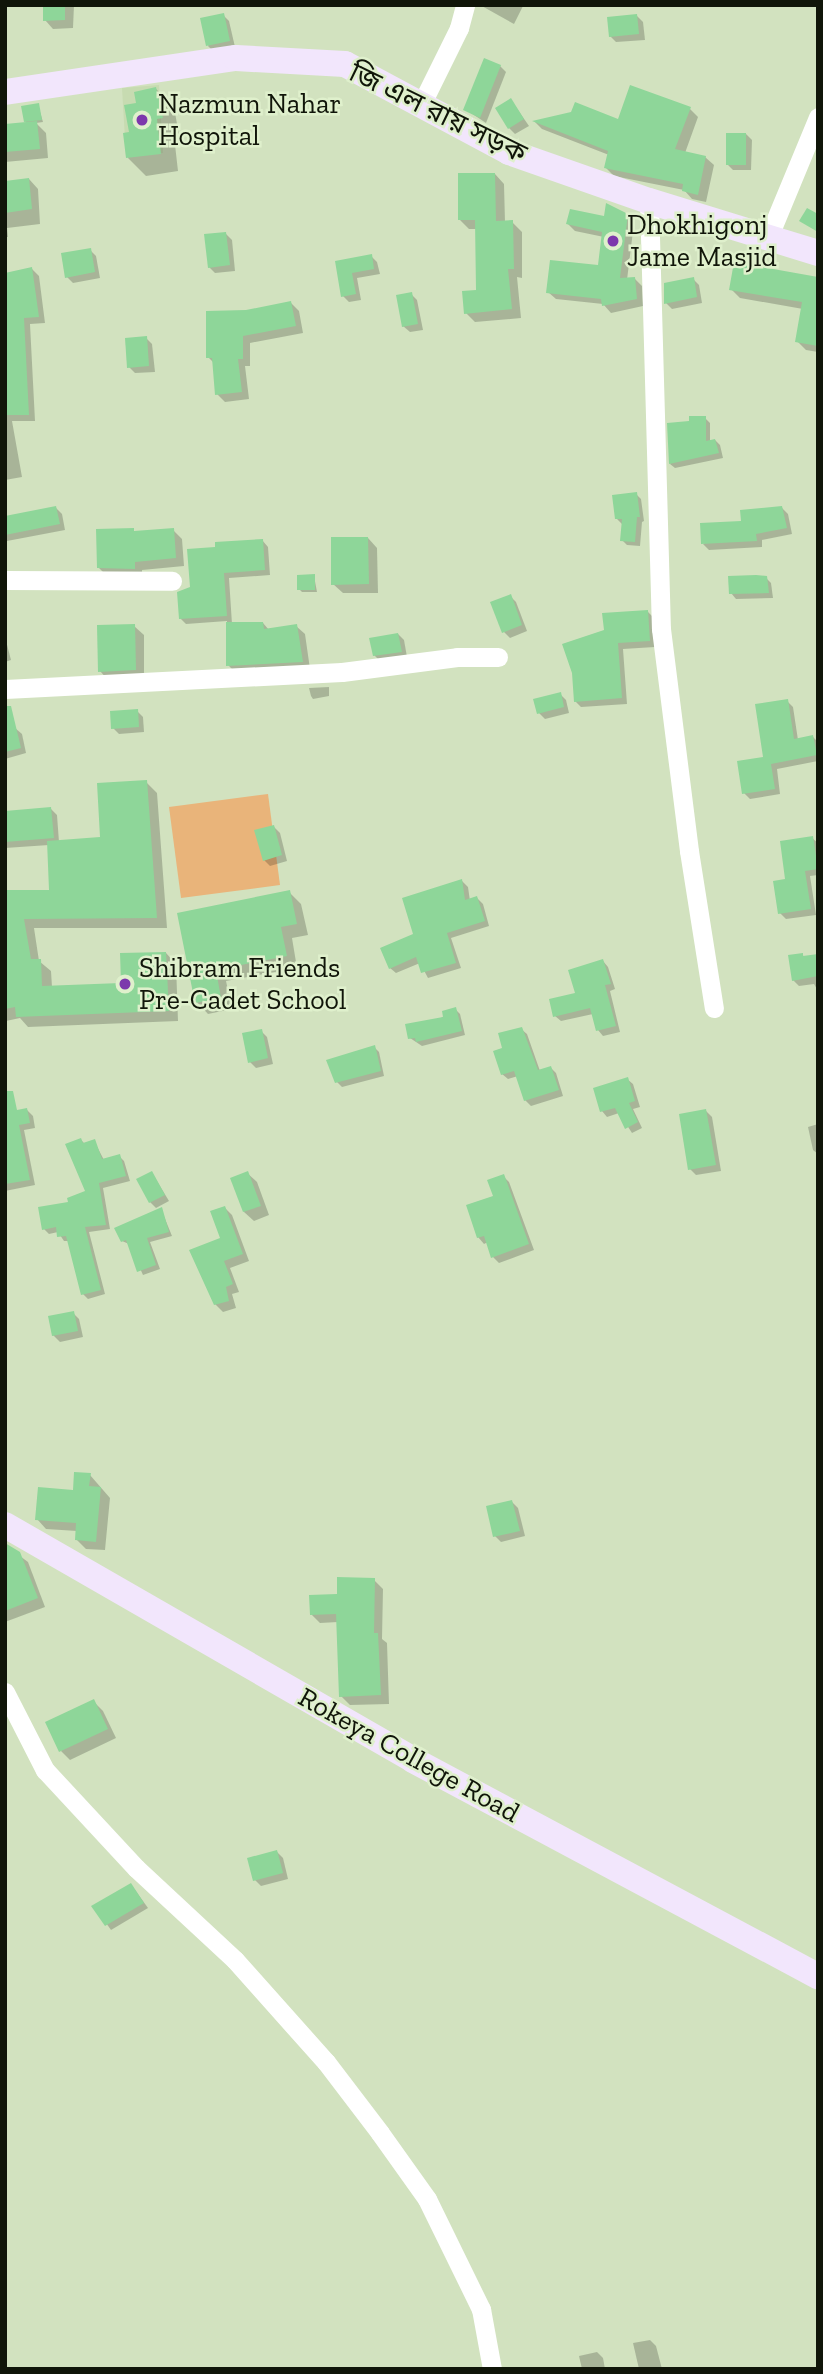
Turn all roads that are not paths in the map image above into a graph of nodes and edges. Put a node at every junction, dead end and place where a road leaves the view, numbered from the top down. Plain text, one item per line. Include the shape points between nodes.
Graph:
1 (465, 5) edge
2 (5, 92) edge
3 (421, 105) junction
4 (818, 117) edge
5 (649, 201) junction
6 (768, 238) junction
7 (818, 253) edge
8 (5, 580) edge
9 (172, 582) dead end
10 (498, 657) dead end
11 (5, 688) edge
12 (714, 1008) dead end
13 (5, 1525) edge
14 (5, 1692) edge
15 (818, 1976) edge
16 (492, 2369) edge

1 - 3 street via 459,28
2 - 3 street, জি এল রায় সড়ক via 236,58 345,64
3 - 5 street, জি এল রায় সড়ক via 509,152
4 - 6 street
5 - 6 street, জি এল রায় সড়ক
5 - 12 street via 661,629
6 - 7 street, জি এল রায় সড়ক
8 - 9 street
10 - 11 street via 457,657 342,672
13 - 15 street, Rokeya College Road via 413,1760
14 - 16 street via 45,1770 135,1867 244,1970 326,2062 396,2155 427,2199 481,2309

